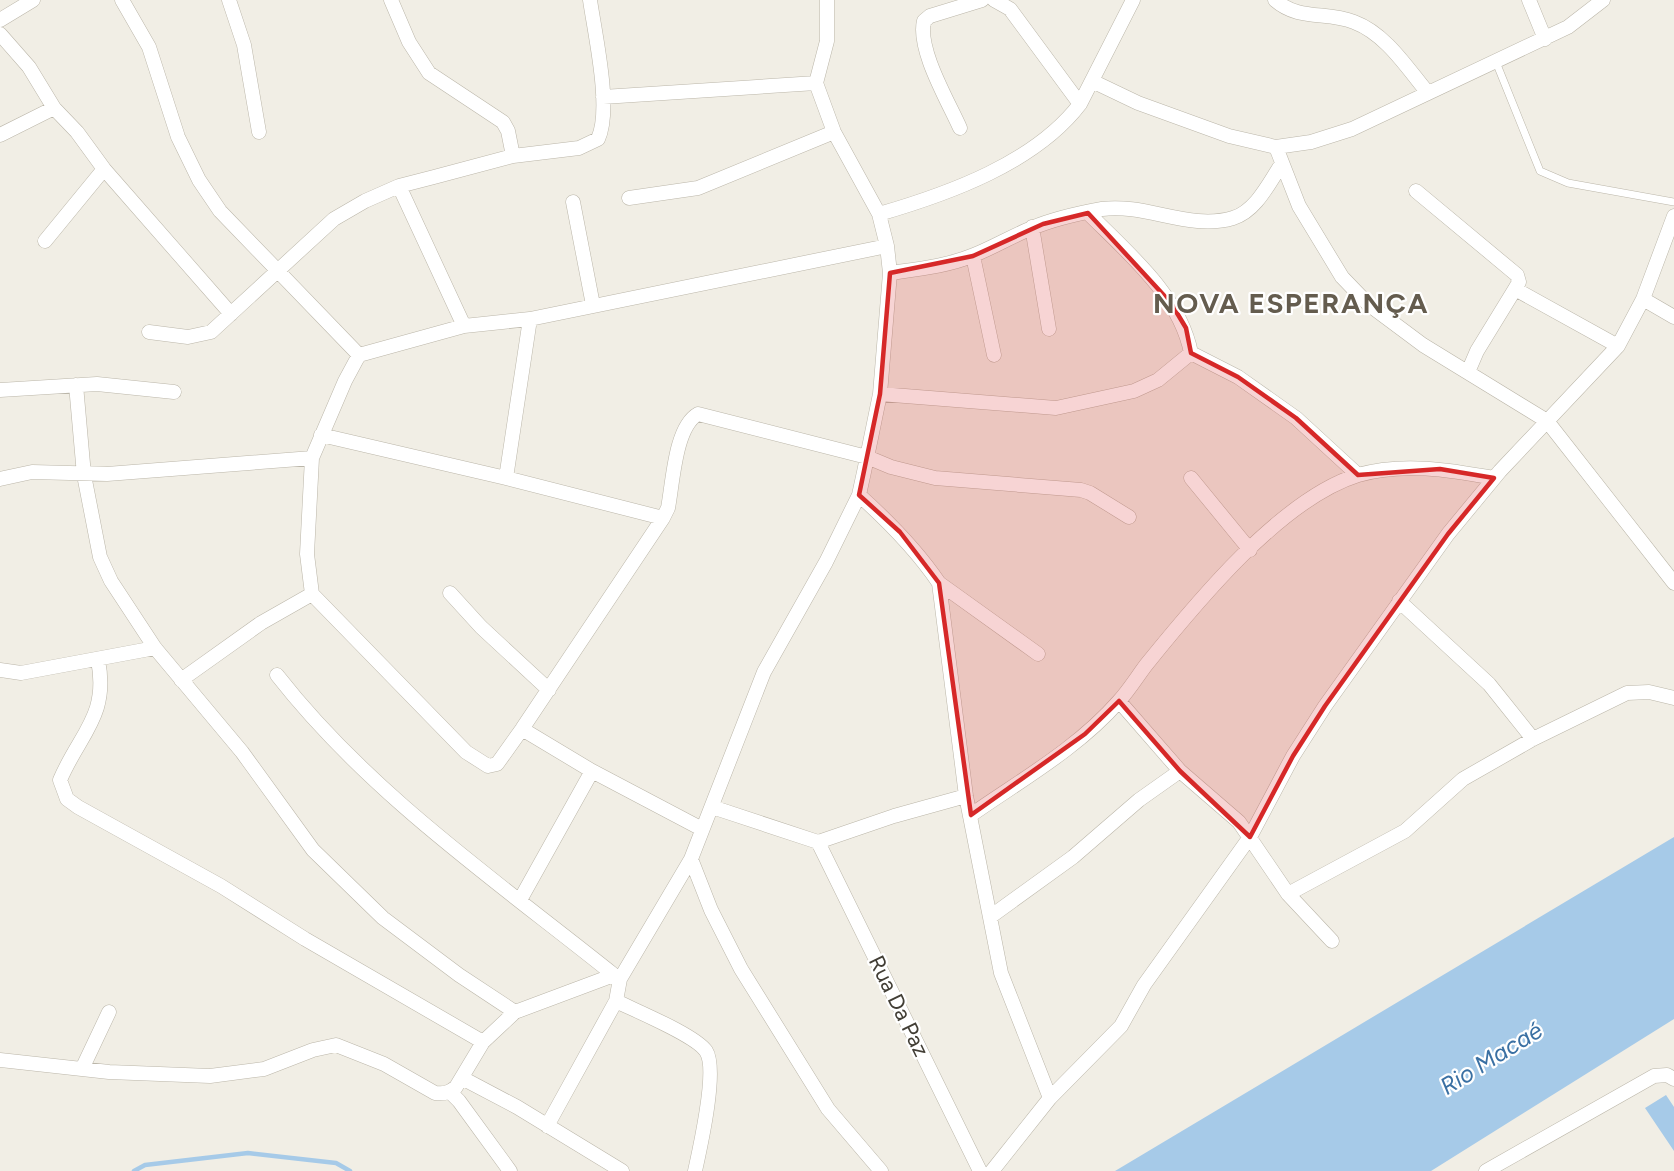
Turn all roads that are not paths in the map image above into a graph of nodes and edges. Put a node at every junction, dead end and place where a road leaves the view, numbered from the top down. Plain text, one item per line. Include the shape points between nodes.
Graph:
1 (33, 0) edge
2 (123, 0) edge
3 (229, 0) edge
4 (391, 0) edge
5 (590, 0) edge
6 (827, 0) edge
7 (982, 0) edge
8 (994, 0) edge
9 (1133, 0) edge
10 (1275, 0) edge
11 (1529, 0) edge
12 (1603, 0) edge
13 (1585, 7) edge
14 (0, 20) edge
15 (0, 34) edge
16 (1545, 39) junction
17 (1496, 62) junction
18 (1092, 81) junction
19 (816, 83) junction
20 (1428, 93) junction
21 (603, 97) junction
22 (1080, 104) junction
23 (54, 108) junction
24 (960, 128) dead end
25 (258, 132) dead end
26 (834, 132) junction
27 (0, 135) edge
28 (1276, 147) junction
29 (513, 156) junction
30 (1281, 165) junction
31 (104, 169) junction
32 (399, 186) junction
33 (1416, 191) dead end
34 (629, 198) dead end
35 (573, 202) dead end
36 (1674, 202) edge
37 (1088, 213) junction
38 (879, 214) junction
39 (1674, 216) edge
40 (1032, 228) junction
41 (45, 241) dead end
42 (887, 246) junction
43 (973, 256) junction
44 (278, 269) junction
45 (890, 273) junction
46 (1515, 288) junction
47 (1643, 299) junction
48 (593, 305) junction
49 (231, 314) junction
50 (1674, 317) edge
51 (530, 319) junction
52 (464, 326) junction
53 (1049, 329) dead end
54 (149, 332) dead end
55 (1618, 346) junction
56 (1191, 353) junction
57 (359, 355) junction
58 (994, 355) dead end
59 (1468, 372) junction
60 (76, 385) junction
61 (0, 390) edge
62 (174, 392) dead end
63 (880, 394) junction
64 (1547, 421) junction
65 (321, 435) junction
66 (867, 457) junction
67 (312, 458) junction
68 (84, 475) junction
69 (1358, 475) junction
70 (506, 478) junction
71 (1191, 478) dead end
72 (1494, 478) junction
73 (0, 480) edge
74 (859, 495) junction
75 (1129, 517) dead end
76 (663, 518) junction
77 (1250, 550) junction
78 (939, 583) junction
79 (1674, 583) edge
80 (450, 593) dead end
81 (312, 594) junction
82 (1399, 602) junction
83 (155, 648) junction
84 (1038, 654) dead end
85 (98, 660) junction
86 (0, 670) edge
87 (277, 675) dead end
88 (181, 680) junction
89 (549, 690) junction
90 (1674, 698) edge
91 (1119, 701) junction
92 (522, 729) junction
93 (1533, 739) junction
94 (592, 771) junction
95 (1180, 771) junction
96 (966, 796) junction
97 (712, 807) junction
98 (971, 815) junction
99 (702, 829) junction
100 (1250, 837) junction
101 (818, 842) junction
102 (691, 859) junction
103 (1288, 894) junction
104 (520, 900) junction
105 (990, 917) junction
106 (1332, 941) dead end
107 (617, 977) junction
108 (616, 1001) junction
109 (109, 1012) dead end
110 (515, 1012) junction
111 (483, 1042) junction
112 (0, 1060) edge
113 (82, 1070) junction
114 (462, 1078) junction
115 (1674, 1079) edge
116 (450, 1092) junction
117 (1050, 1098) junction
118 (547, 1126) junction
119 (510, 1171) edge
120 (622, 1171) edge
121 (695, 1171) edge
122 (880, 1171) edge
123 (980, 1171) edge
124 (992, 1171) edge
125 (1486, 1171) edge

1 - 14 street
2 - 44 street via 149,47 178,137 199,180 220,211
3 - 25 street via 244,45
4 - 29 street via 409,42 429,73 503,122
5 - 21 street
6 - 19 street via 827,41
7 - 24 street via 930,16 921,30
8 - 22 street via 1010,9
9 - 18 street
10 - 20 street via 1292,12 1355,22 1375,34
11 - 16 street
12 - 13 street
13 - 16 street via 1568,27
15 - 23 street via 39,80
16 - 17 street
17 - 20 street
17 - 36 lane via 1540,171 1568,183
18 - 22 street
18 - 28 street via 1138,103 1230,136
19 - 21 street
19 - 26 street
20 - 28 street via 1352,129 1311,142
21 - 29 street via 602,131 590,145
22 - 38 street via 1070,118 1010,162 947,193
23 - 27 street
23 - 31 street
26 - 34 street via 698,189
26 - 38 street
28 - 30 street
29 - 32 street
30 - 37 street via 1262,194 1235,217 1196,220 1116,207
30 - 59 street via 1299,206 1342,277 1388,320
31 - 41 street
31 - 49 street
32 - 44 street via 334,219
32 - 52 street
33 - 46 street via 1510,267 1519,282
35 - 48 street
37 - 40 street
37 - 56 street via 1171,303 1186,328
38 - 42 street
39 - 47 street
40 - 43 street
40 - 53 street
42 - 45 street
42 - 48 street
43 - 45 street via 940,266
43 - 58 street
44 - 49 street
44 - 57 street
45 - 63 street
46 - 55 street
46 - 59 street
47 - 50 street
47 - 55 street
48 - 51 street
49 - 54 street via 202,335
51 - 52 street
51 - 70 street
52 - 57 street
55 - 64 street
56 - 63 street via 1158,380 1134,391 1056,408
56 - 69 street via 1238,377 1296,418
57 - 65 street
59 - 64 street
60 - 61 street
60 - 62 street
60 - 68 street
63 - 66 street
64 - 72 street
64 - 79 street
65 - 67 street
65 - 70 street
66 - 74 street
66 - 75 street via 935,478 1075,489 1090,493
66 - 76 street via 698,414 689,419 683,431
67 - 68 street
67 - 81 street via 307,554
68 - 73 street via 33,472
68 - 83 street via 104,568
69 - 72 street via 1398,469 1440,469
69 - 77 street via 1292,513
70 - 76 street
71 - 77 street
72 - 82 street
74 - 78 street via 900,532
74 - 97 street via 764,672
76 - 89 street
77 - 91 street via 1184,620
78 - 84 street
78 - 96 street
80 - 89 street
81 - 88 street via 261,622
81 - 92 street via 483,765 496,764
82 - 93 street via 1489,684
82 - 100 street via 1293,756
83 - 85 street
83 - 88 street
85 - 86 street via 21,673
85 - 111 street via 102,687 99,708 60,780 67,799
87 - 104 street via 323,729 417,818
88 - 110 street via 243,752 313,850 347,884 382,918
89 - 92 street
90 - 93 street via 1627,693
91 - 95 street
91 - 98 street via 1085,734
92 - 94 street
93 - 103 street via 1463,779 1405,831
94 - 99 street
94 - 104 street
95 - 100 street via 1239,822
95 - 105 street
96 - 98 street
96 - 101 street
97 - 99 street
97 - 101 street
98 - 105 street
99 - 102 street
100 - 103 street
100 - 117 street via 1144,985 1121,1026
101 - 123 street, Rua Da Paz
102 - 107 street
102 - 122 street via 741,969 783,1039 828,1109
103 - 106 street
104 - 107 street
105 - 117 street via 1001,974
107 - 108 street
107 - 110 street
108 - 118 street
108 - 121 street via 686,1036 708,1053 710,1077
109 - 113 street
110 - 111 street
111 - 114 street
112 - 113 street
113 - 116 street via 210,1076 264,1069 336,1045 368,1056 435,1093
114 - 116 street
114 - 118 street
115 - 125 street via 1654,1076
116 - 119 street
117 - 124 street
118 - 120 street

